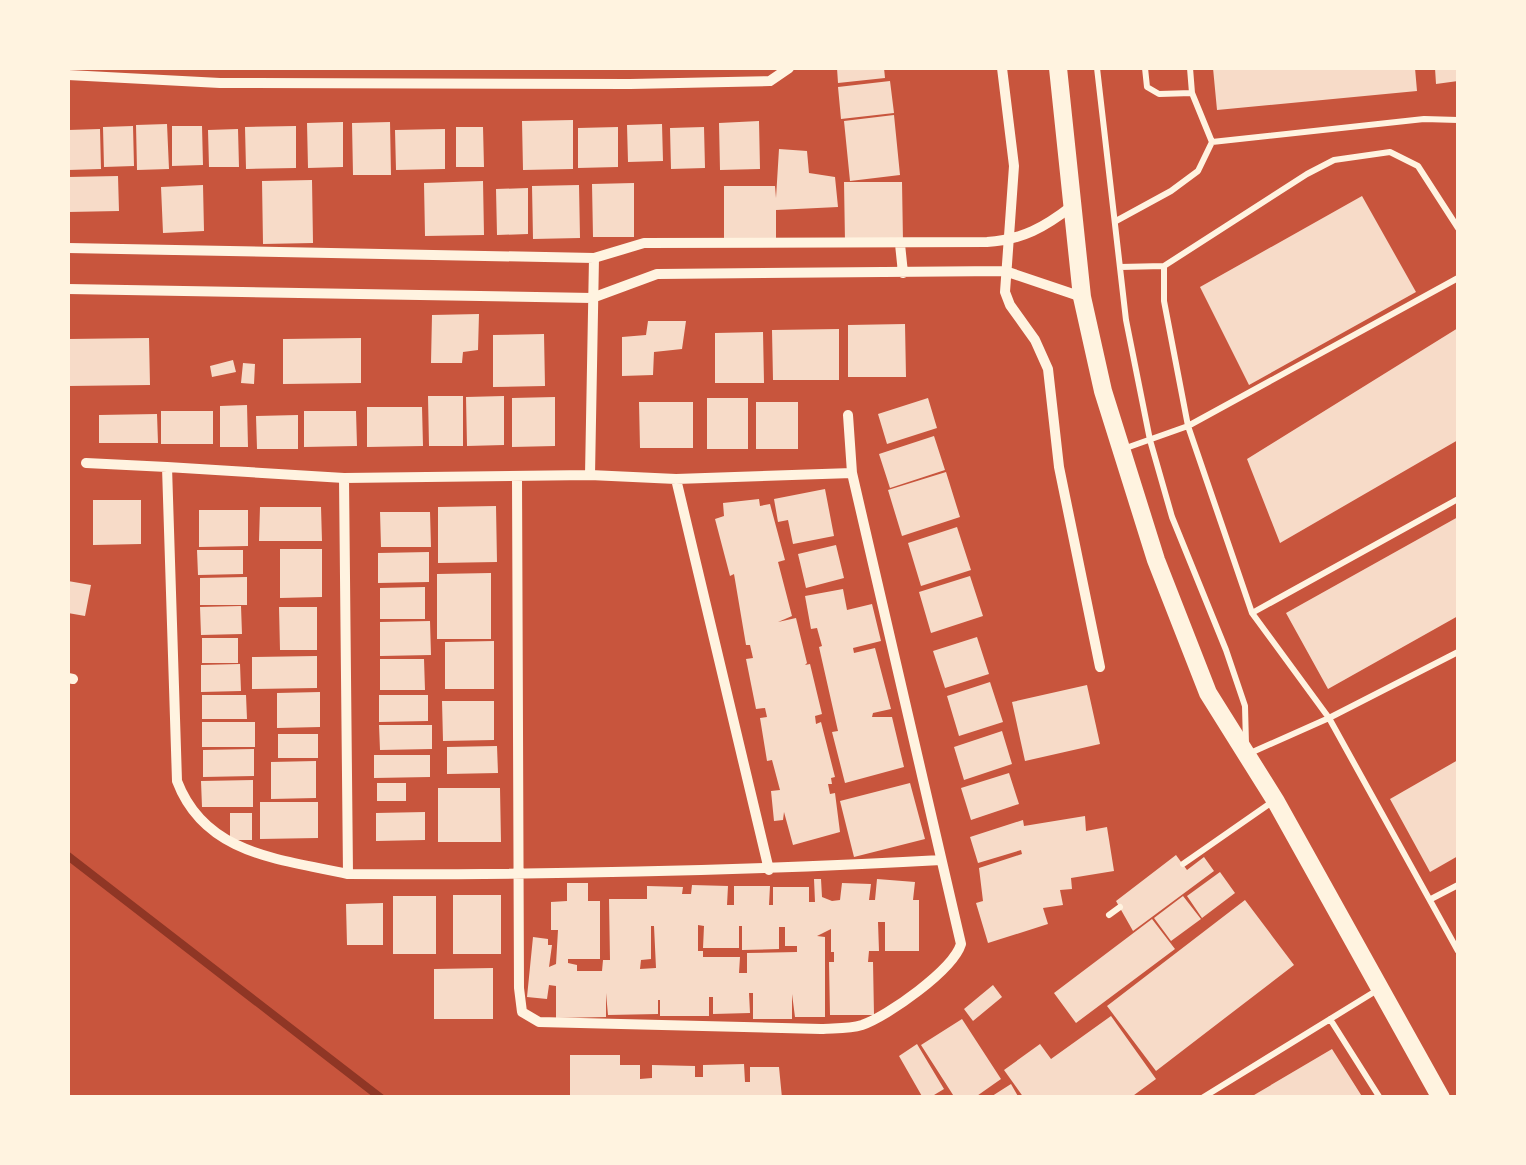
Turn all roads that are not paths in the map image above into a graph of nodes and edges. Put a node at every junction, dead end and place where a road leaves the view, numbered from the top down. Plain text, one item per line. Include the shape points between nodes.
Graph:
1 (220, 68) edge
2 (410, 68) edge
3 (628, 68) edge
4 (789, 68) edge
5 (1002, 68) edge
6 (1058, 68) edge
7 (1097, 68) edge
8 (1145, 68) edge
9 (1190, 68) edge
10 (68, 75) edge
11 (220, 83) junction
12 (411, 83) junction
13 (630, 84) junction
14 (1192, 93) junction
15 (1458, 120) edge
16 (1212, 142) junction
17 (1073, 206) junction
18 (1116, 221) junction
19 (1458, 228) edge
20 (1006, 241) junction
21 (900, 244) junction
22 (68, 248) edge
23 (594, 258) junction
24 (1164, 266) junction
25 (1120, 268) junction
26 (1005, 271) junction
27 (903, 273) junction
28 (1458, 278) edge
29 (68, 289) edge
30 (1082, 297) junction
31 (592, 298) junction
32 (848, 415) dead end
33 (1188, 426) junction
34 (1150, 440) junction
35 (1120, 450) junction
36 (86, 462) dead end
37 (168, 467) junction
38 (852, 473) junction
39 (590, 474) junction
40 (517, 476) junction
41 (344, 478) junction
42 (676, 479) junction
43 (1458, 499) edge
44 (1252, 613) junction
45 (1458, 652) edge
46 (1100, 667) dead end
47 (1329, 718) junction
48 (1246, 755) junction
49 (1274, 800) junction
50 (941, 860) junction
51 (1182, 864) dead end
52 (769, 870) junction
53 (348, 874) junction
54 (520, 875) junction
55 (1458, 884) edge
56 (1431, 900) junction
57 (1120, 907) dead end
58 (1110, 915) dead end
59 (1458, 951) edge
60 (1380, 988) junction
61 (1330, 1019) junction
62 (1202, 1098) edge
63 (1380, 1098) edge
64 (1441, 1098) edge

1 - 11 street
2 - 12 street
3 - 13 street
4 - 13 street via 770,81
5 - 20 street via 1014,166
6 - 17 main road
7 - 18 lane
8 - 14 lane via 1153,92
9 - 14 lane
10 - 11 street
11 - 12 street
12 - 13 street
14 - 16 lane
15 - 16 lane
16 - 18 lane via 1198,171
17 - 20 street via 1040,230
17 - 30 main road
18 - 25 lane
19 - 24 lane via 1418,166 1390,152 1320,167
20 - 21 street
20 - 26 street
21 - 23 street via 644,243
21 - 27 street
22 - 23 street
23 - 31 street
24 - 25 lane
24 - 33 lane via 1164,301
25 - 34 lane
26 - 27 street
26 - 30 street
26 - 46 street via 1010,304 1048,368 1058,467
27 - 31 street via 658,274
28 - 33 lane
29 - 31 street
30 - 35 main road
31 - 39 street
32 - 38 street
33 - 34 lane
33 - 44 lane
34 - 35 lane
34 - 48 lane via 1172,517 1245,706
35 - 48 main road via 1208,693
36 - 37 street
37 - 41 street
37 - 53 street via 176,781 184,802 228,843
38 - 42 street
38 - 50 street
39 - 40 street
39 - 42 street
40 - 41 street
40 - 54 street
41 - 53 street
42 - 52 street
43 - 44 lane
44 - 47 lane
45 - 47 lane
47 - 48 lane
47 - 56 lane
48 - 49 main road
49 - 51 lane
49 - 60 main road
50 - 52 street
50 - 54 street via 960,932 958,954 878,1018 840,1028 530,1018 522,1012 519,988
52 - 54 street
53 - 54 street
55 - 56 lane
56 - 59 lane
57 - 58 lane
60 - 61 lane
60 - 64 main road
61 - 62 lane
61 - 63 lane

